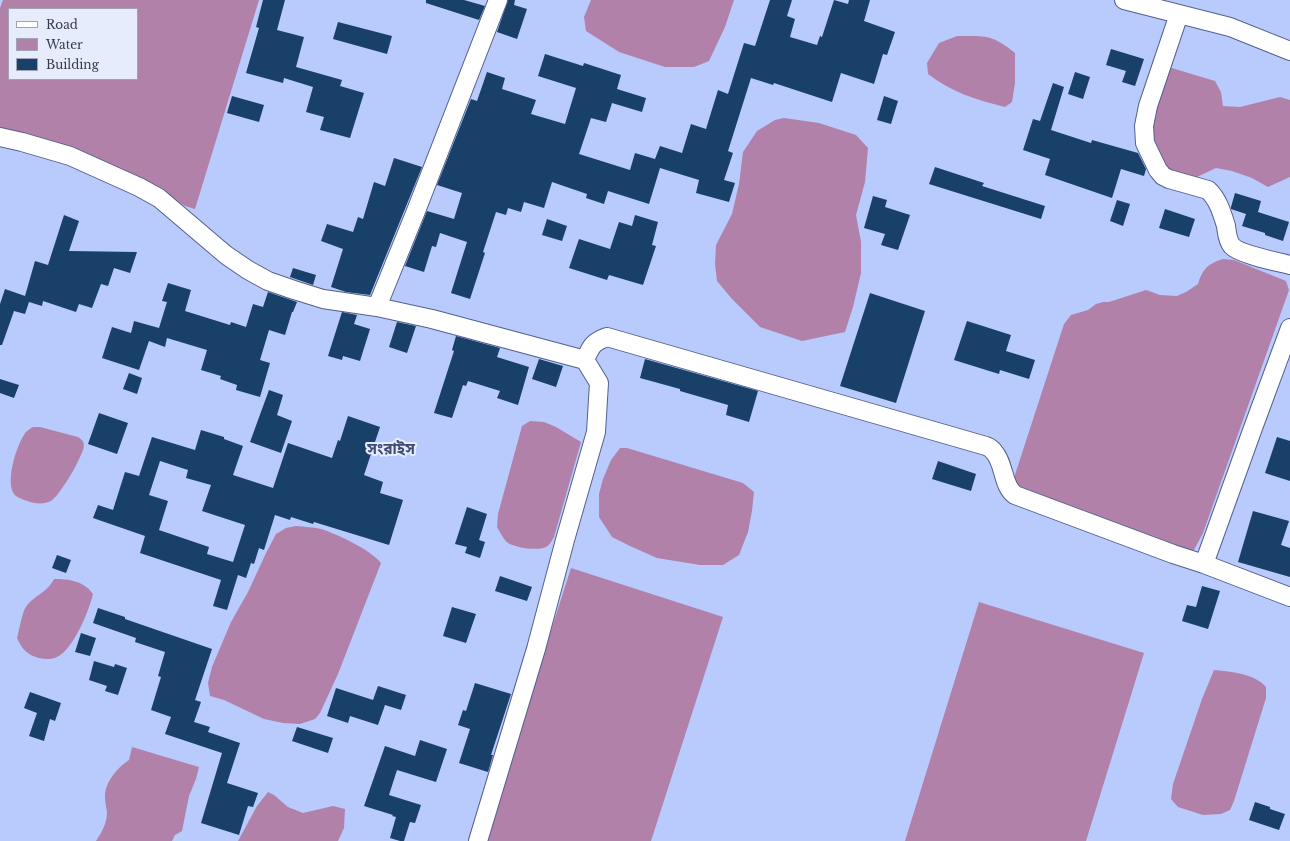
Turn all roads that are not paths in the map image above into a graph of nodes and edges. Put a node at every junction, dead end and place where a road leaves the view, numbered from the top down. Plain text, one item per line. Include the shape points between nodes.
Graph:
1 (498, 0) edge
2 (1124, 0) edge
3 (1179, 14) junction
4 (1290, 51) edge
5 (0, 137) edge
6 (1290, 265) edge
7 (377, 307) junction
8 (1290, 328) edge
9 (585, 360) junction
10 (1204, 564) junction
11 (1290, 597) edge
12 (478, 841) edge

1 - 7 street
2 - 3 street
3 - 4 street via 1230,27
3 - 6 street via 1148,106 1144,126 1145,143 1163,176 1208,190 1213,194 1232,247
5 - 7 street via 70,156 139,187 159,198 226,255 268,281 323,299
7 - 9 street
8 - 10 street
9 - 10 street via 590,348 597,341 607,337 986,446 994,451 1010,491 1015,495
9 - 12 street via 599,383 596,432 536,649
10 - 11 street

